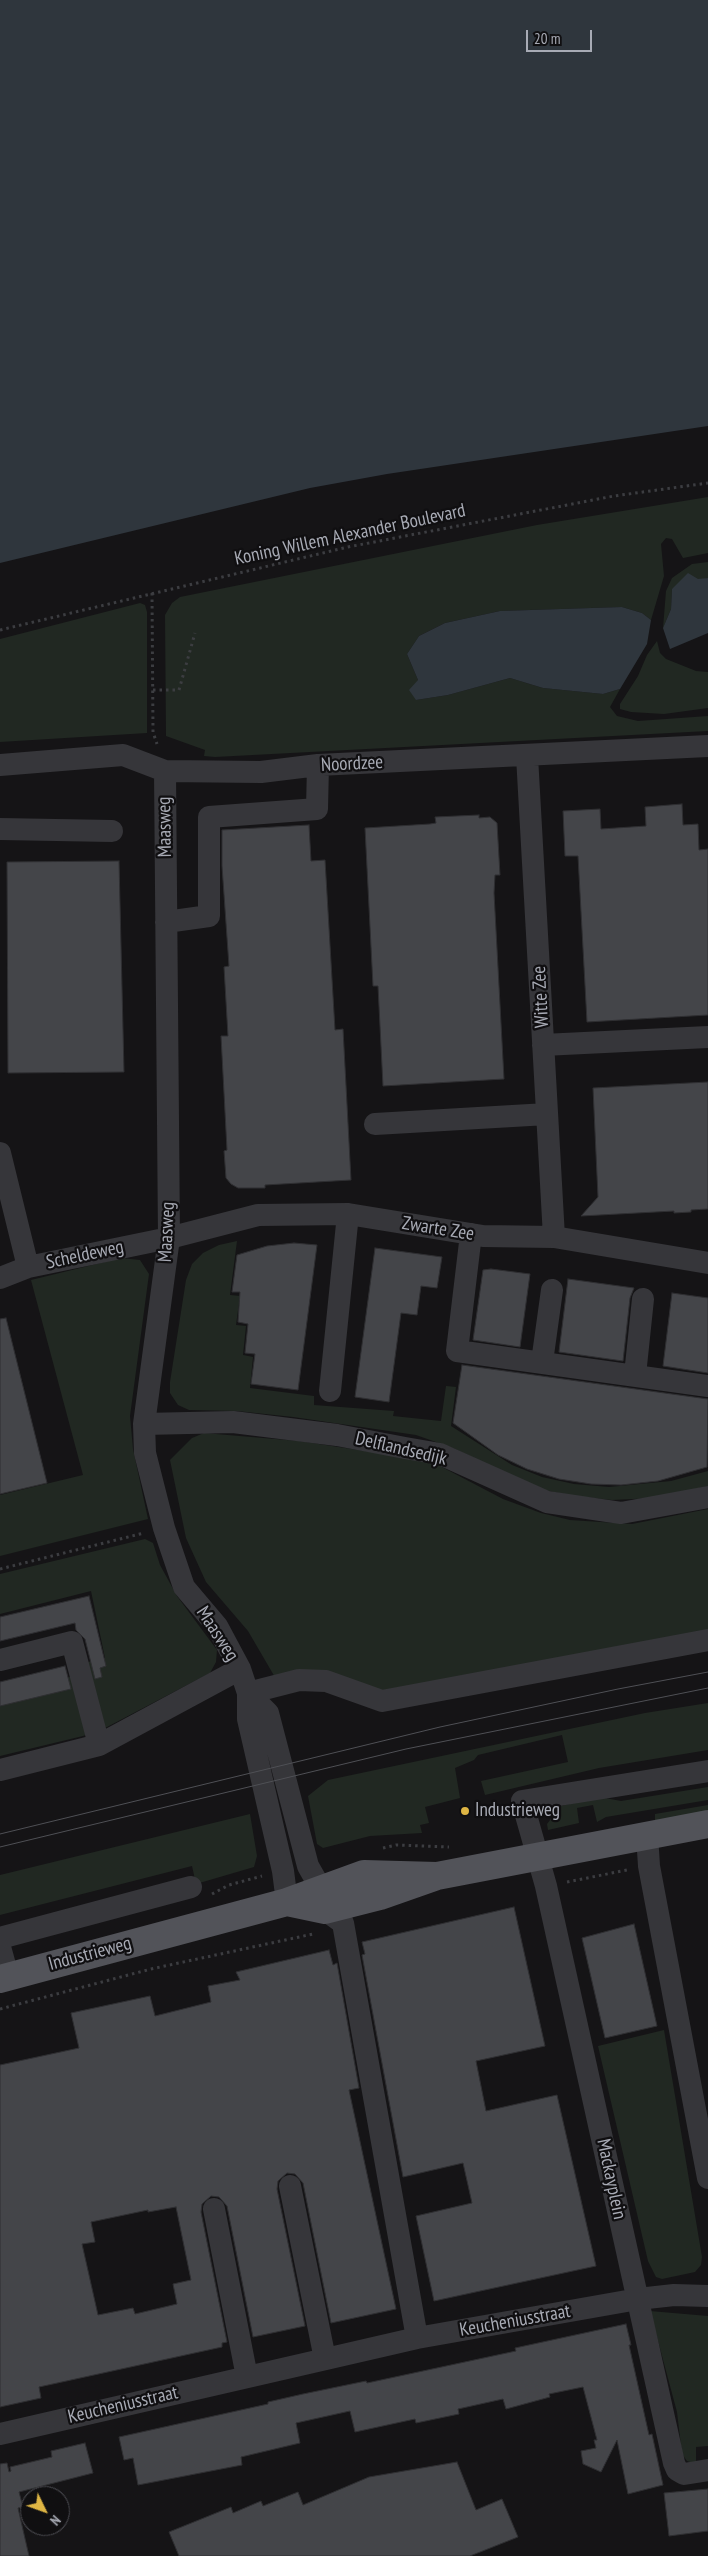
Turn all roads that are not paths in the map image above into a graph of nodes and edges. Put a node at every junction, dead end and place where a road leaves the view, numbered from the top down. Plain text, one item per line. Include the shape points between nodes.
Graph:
1 (708, 746) edge
2 (527, 756) junction
3 (0, 765) edge
4 (318, 765) junction
5 (165, 770) junction
6 (0, 828) edge
7 (112, 831) dead end
8 (166, 922) junction
9 (708, 1037) edge
10 (543, 1045) junction
11 (547, 1114) junction
12 (376, 1124) dead end
13 (0, 1153) edge
14 (348, 1214) junction
15 (470, 1234) junction
16 (554, 1237) junction
17 (169, 1238) junction
18 (708, 1263) edge
19 (28, 1267) junction
20 (0, 1278) edge
21 (552, 1290) dead end
22 (643, 1299) dead end
23 (542, 1362) junction
24 (635, 1376) junction
25 (708, 1386) edge
26 (330, 1392) dead end
27 (144, 1424) junction
28 (708, 1497) edge
29 (708, 1640) edge
30 (0, 1660) edge
31 (240, 1669) junction
32 (248, 1693) junction
33 (100, 1745) junction
34 (0, 1770) edge
35 (708, 1771) edge
36 (708, 1824) edge
37 (647, 1835) junction
38 (537, 1856) junction
39 (191, 1887) dead end
40 (323, 1899) junction
41 (287, 1902) junction
42 (0, 1938) edge
43 (0, 1947) edge
44 (4, 1978) edge
45 (708, 2178) edge
46 (290, 2186) dead end
47 (214, 2209) dead end
48 (708, 2296) edge
49 (638, 2299) junction
50 (417, 2338) junction
51 (325, 2359) junction
52 (247, 2377) junction
53 (0, 2434) edge
54 (708, 2470) edge

1 - 2 street, Noordzee
2 - 4 street, Noordzee
2 - 10 street, Witte Zee
3 - 5 street, Noordzee via 123,755
4 - 5 street, Noordzee via 261,772
4 - 8 street via 317,809 209,816 209,916
5 - 8 street, Maasweg
6 - 7 street
8 - 17 street, Maasweg
9 - 10 street
10 - 11 street, Witte Zee
11 - 12 street
11 - 16 street, Witte Zee
13 - 19 street, Scheldeweg
14 - 15 street, Zwarte Zee
14 - 17 street, Zwarte Zee via 258,1215
14 - 26 street
15 - 16 street, Zwarte Zee
15 - 23 street via 457,1350
16 - 18 street, Zwarte Zee
17 - 19 street, Scheldeweg
17 - 27 street, Maasweg
19 - 20 street
21 - 23 street
22 - 24 street
23 - 24 street
24 - 25 street
27 - 28 street, Delflandsedijk via 232,1422 337,1435 440,1454 547,1502 621,1513
27 - 31 street, Maasweg via 145,1453 164,1528 184,1587 217,1626
29 - 32 street via 382,1701 326,1681 300,1680
30 - 33 street via 72,1642
31 - 32 street, Maasweg
31 - 33 street, Maasweg
32 - 40 street, Maasweg via 268,1713 308,1866
32 - 41 street, Maasweg via 248,1719 283,1871
33 - 34 street, Maasweg
35 - 38 street, Mackayplein via 522,1801
36 - 37 main road, Industrieweg
37 - 38 main road, Industrieweg
37 - 45 street via 649,1866
38 - 40 main road, Industrieweg via 436,1876 364,1874
38 - 49 street, Mackayplein
39 - 42 street, Industrieweg
40 - 41 main road, Industrieweg
40 - 50 street via 343,1924
41 - 44 main road, Industrieweg
43 - 44 street, Industrieweg
46 - 51 street
47 - 52 street
48 - 49 street, Keucheniusstraat
49 - 50 street, Keucheniusstraat
49 - 54 street, Mackayplein via 674,2463 684,2474
50 - 51 street, Keucheniusstraat
51 - 52 street, Keucheniusstraat
52 - 53 street, Keucheniusstraat

